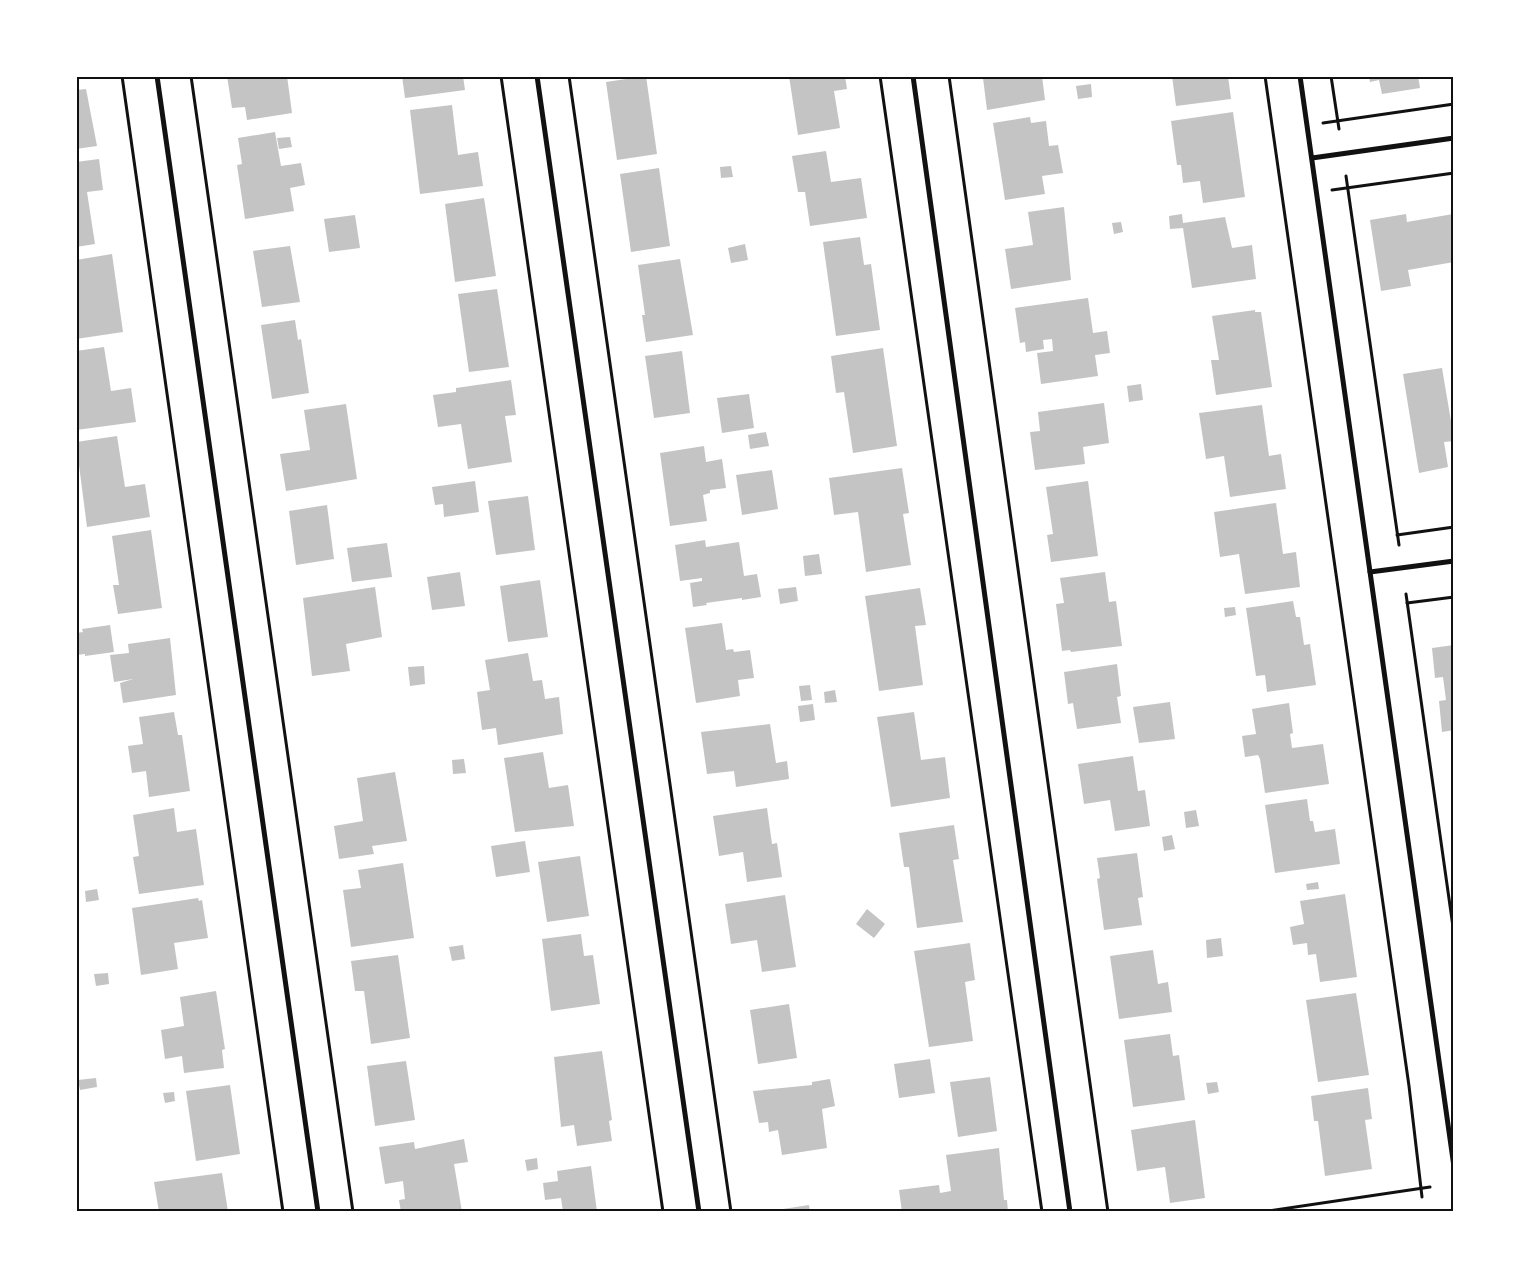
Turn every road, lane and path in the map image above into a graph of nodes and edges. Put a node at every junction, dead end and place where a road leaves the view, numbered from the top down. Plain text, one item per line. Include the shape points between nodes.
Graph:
1 (122, 76) edge
2 (156, 76) edge
3 (190, 76) edge
4 (502, 76) edge
5 (537, 76) edge
6 (569, 76) edge
7 (880, 76) edge
8 (913, 76) edge
9 (949, 76) edge
10 (1265, 76) edge
11 (1300, 76) edge
12 (1331, 76) edge
13 (1454, 104) edge
14 (1338, 120) junction
15 (1307, 126) junction
16 (1339, 129) dead end
17 (1454, 138) edge
18 (1312, 158) junction
19 (1454, 173) edge
20 (1346, 176) dead end
21 (1348, 188) junction
22 (1317, 192) junction
23 (1454, 527) edge
24 (1397, 534) junction
25 (1399, 545) dead end
26 (1454, 561) edge
27 (1370, 572) junction
28 (1406, 594) dead end
29 (1454, 597) edge
30 (1407, 603) junction
31 (1454, 934) edge
32 (1454, 1167) edge
33 (1430, 1188) dead end
34 (1421, 1189) junction
35 (1422, 1196) dead end
36 (284, 1212) edge
37 (318, 1212) edge
38 (353, 1212) edge
39 (663, 1212) edge
40 (699, 1212) edge
41 (731, 1212) edge
42 (1042, 1212) edge
43 (1070, 1212) edge
44 (1108, 1212) edge
45 (1261, 1212) edge

1 - 36 path
2 - 37 street
3 - 38 path
4 - 39 path
5 - 40 street
6 - 41 path
7 - 42 path
8 - 43 street
9 - 44 path
10 - 34 path via 1408,1076
11 - 15 street
12 - 14 path
13 - 14 path
14 - 15 path
14 - 16 path
15 - 18 street
17 - 18 street
18 - 22 street
19 - 21 path
20 - 21 path
21 - 22 path
21 - 24 path
22 - 27 street
23 - 24 path
24 - 25 path
26 - 27 street
27 - 32 street
28 - 30 path
29 - 30 path
30 - 31 path
33 - 34 path
34 - 35 path
34 - 45 path

